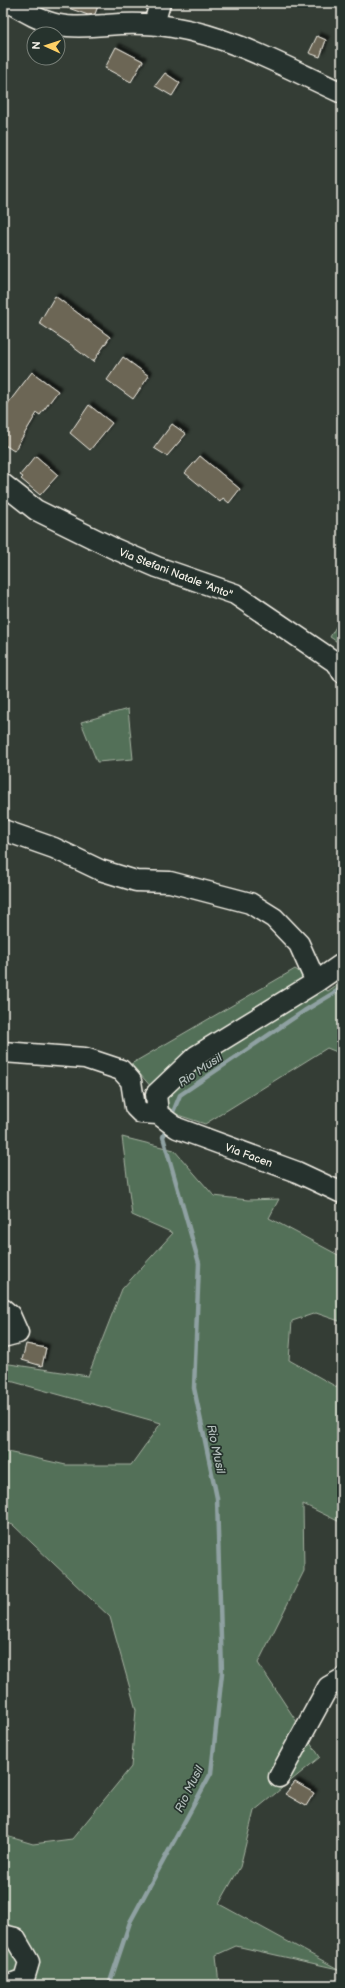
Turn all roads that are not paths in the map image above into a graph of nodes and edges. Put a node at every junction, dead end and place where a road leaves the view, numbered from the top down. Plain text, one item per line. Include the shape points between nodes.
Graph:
1 (10, 3) edge
2 (160, 3) edge
3 (154, 24) junction
4 (342, 94) edge
5 (3, 484) edge
6 (342, 672) edge
7 (3, 830) edge
8 (342, 964) edge
9 (316, 982) junction
10 (3, 1052) edge
11 (158, 1114) junction
12 (342, 1193) edge
13 (3, 1309) edge
14 (3, 1337) edge
15 (342, 1679) edge
16 (279, 1777) dead end
17 (3, 1919) edge
18 (9, 1936) edge
19 (8, 1985) edge

1 - 3 street via 60,25
2 - 3 street
3 - 4 street via 234,43
5 - 6 street, Via Stefani Natale "Anto" via 36,510 113,548 157,567 235,594 338,664
7 - 9 street via 54,848 100,870 136,881 170,882 250,903 274,918 299,944
8 - 9 street
9 - 11 street via 196,1056 156,1094
10 - 11 street via 86,1058 122,1070 130,1081 135,1107 141,1113
11 - 12 street, Via Facen via 177,1128 297,1172
13 - 14 street via 10,1314 18,1333
15 - 16 street via 328,1687
17 - 18 street
18 - 19 street via 29,1962 24,1979

